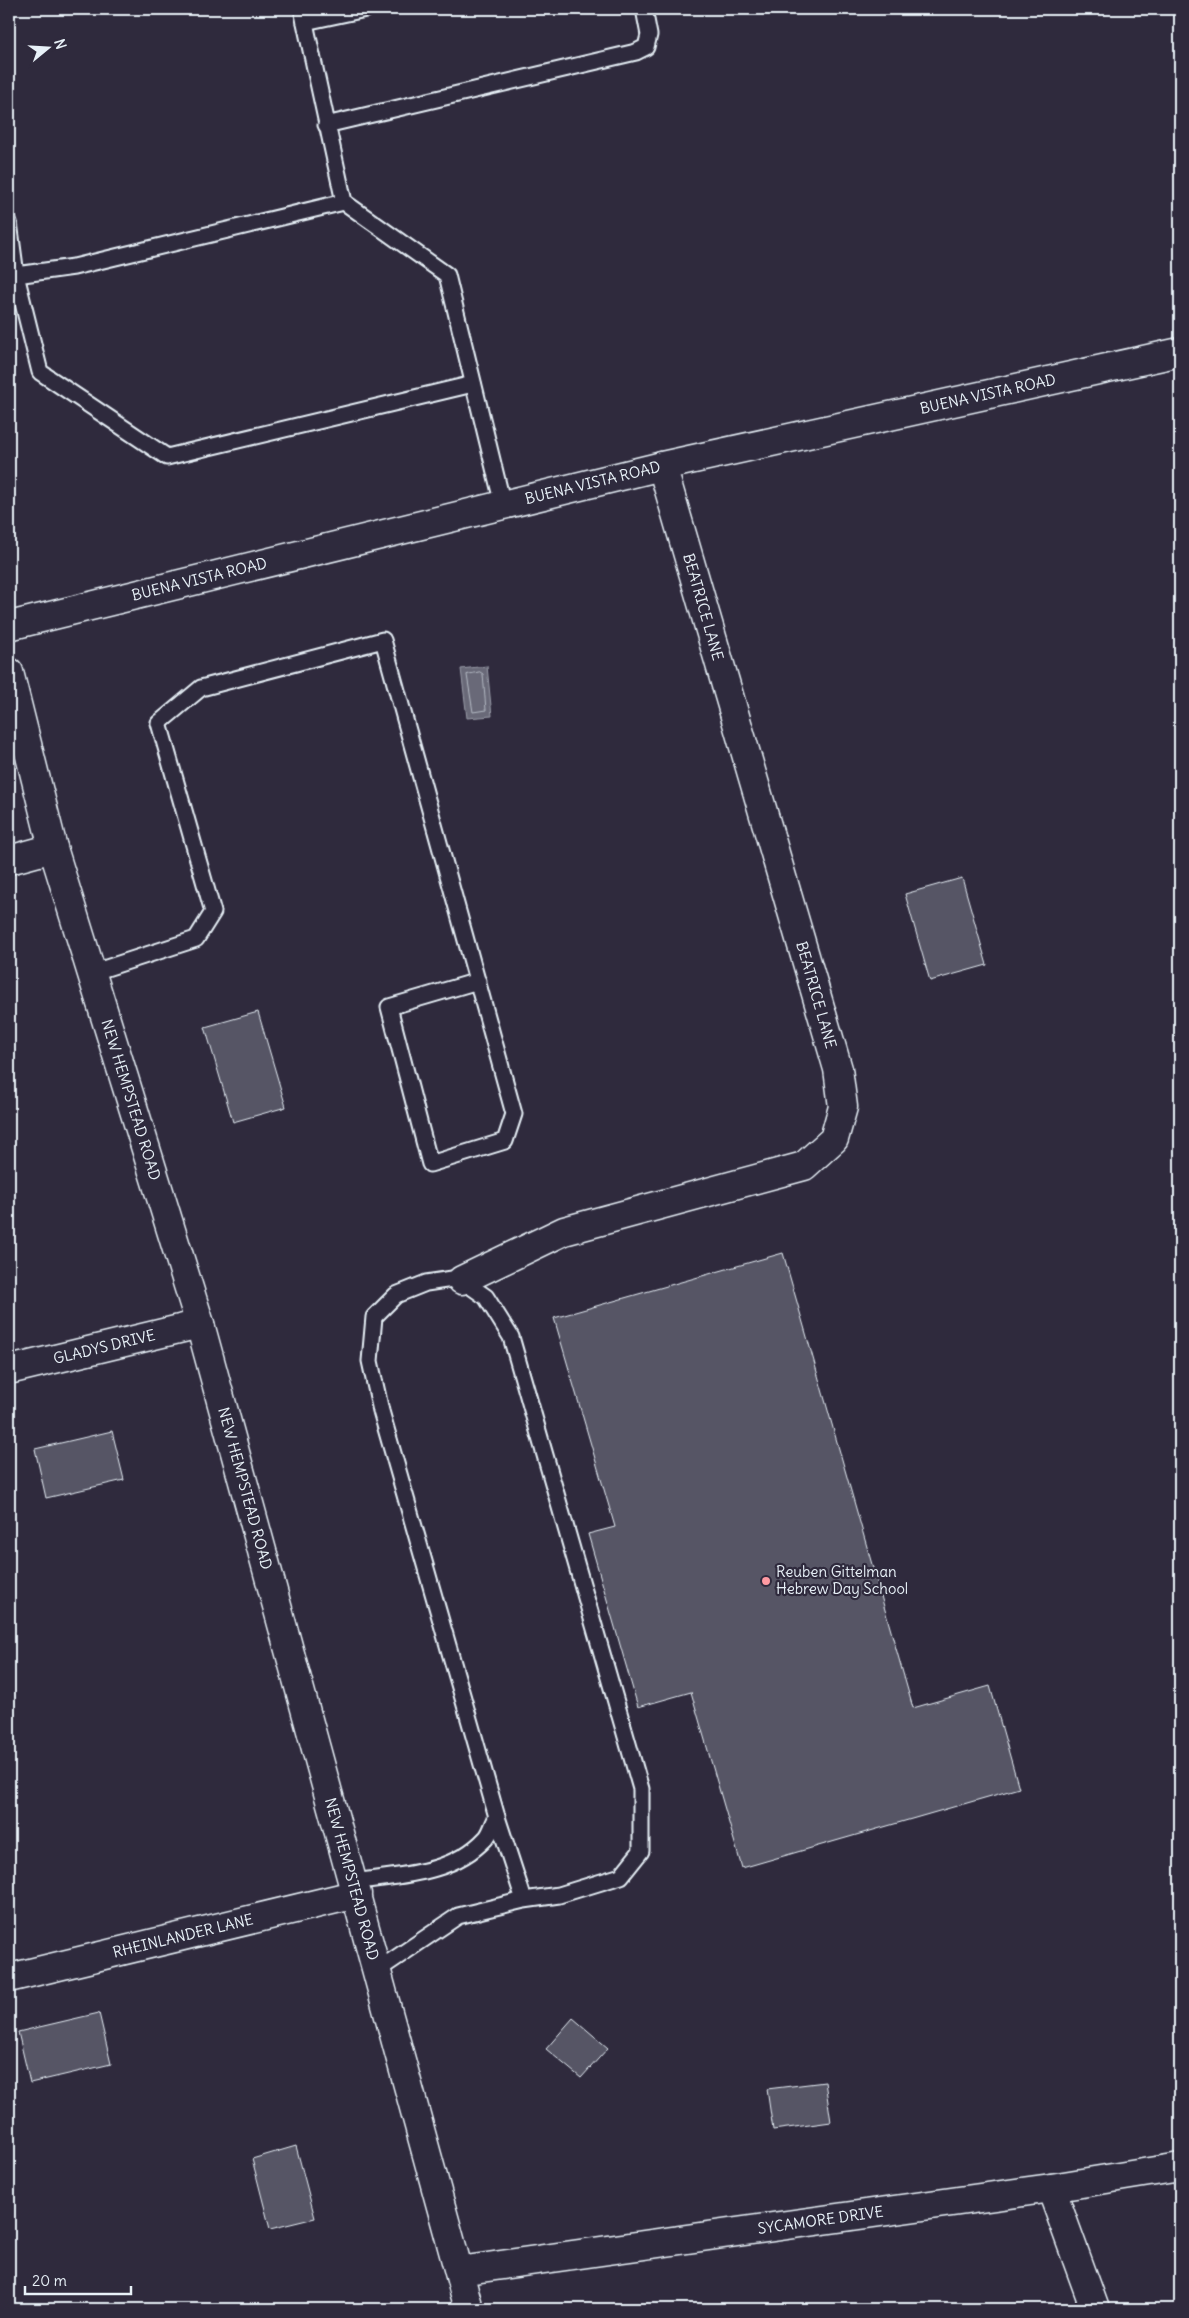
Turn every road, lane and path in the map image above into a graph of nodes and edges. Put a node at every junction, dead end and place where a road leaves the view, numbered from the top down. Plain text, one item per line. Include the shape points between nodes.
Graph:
1 (366, 9) edge
2 (644, 9) edge
3 (303, 15) edge
4 (326, 125) junction
5 (344, 202) junction
6 (9, 222) edge
7 (16, 275) junction
8 (1180, 352) edge
9 (473, 384) junction
10 (662, 466) junction
11 (503, 505) junction
12 (9, 626) edge
13 (10, 680) edge
14 (53, 848) junction
15 (9, 860) edge
16 (91, 973) junction
17 (478, 981) junction
18 (462, 1280) junction
19 (200, 1324) junction
20 (9, 1370) edge
21 (497, 1817) junction
22 (355, 1888) junction
23 (524, 1900) junction
24 (378, 1970) junction
25 (9, 1978) edge
26 (1180, 2166) edge
27 (1051, 2188) junction
28 (459, 2271) junction
29 (470, 2309) edge
30 (1095, 2309) edge

1 - 3 lane
2 - 4 lane via 650,35 646,47 636,52
3 - 4 lane
4 - 5 lane
5 - 7 lane via 74,267
5 - 9 lane via 447,275
6 - 7 lane
7 - 9 lane via 40,372 167,457
8 - 10 street, BUENA VISTA ROAD
9 - 11 lane
10 - 11 street, BUENA VISTA ROAD
10 - 18 street, BEATRICE LANE via 838,1069 843,1107 834,1139 804,1166 564,1231
11 - 12 street, BUENA VISTA ROAD
13 - 14 street, NEW HEMPSTEAD ROAD
14 - 15 street
14 - 16 street, NEW HEMPSTEAD ROAD
16 - 17 lane via 196,939 213,912 159,723 201,688 383,640
16 - 19 street, NEW HEMPSTEAD ROAD
17 - 17 lane via 514,1114 505,1141 430,1164 389,1007
18 - 21 lane via 426,1284 396,1295 374,1317 370,1362 381,1411
18 - 23 lane via 486,1297 511,1337 641,1789 641,1851 621,1876 558,1895
19 - 20 street, GLADYS DRIVE
19 - 22 street, NEW HEMPSTEAD ROAD
21 - 22 lane via 486,1837 453,1863
21 - 23 lane
22 - 24 street, NEW HEMPSTEAD ROAD
22 - 25 street, RHEINLANDER LANE
23 - 24 lane via 458,1916
24 - 28 street, NEW HEMPSTEAD ROAD
26 - 27 street, SYCAMORE DRIVE
27 - 28 street, SYCAMORE DRIVE
27 - 30 street
28 - 29 street, NEW HEMPSTEAD ROAD

